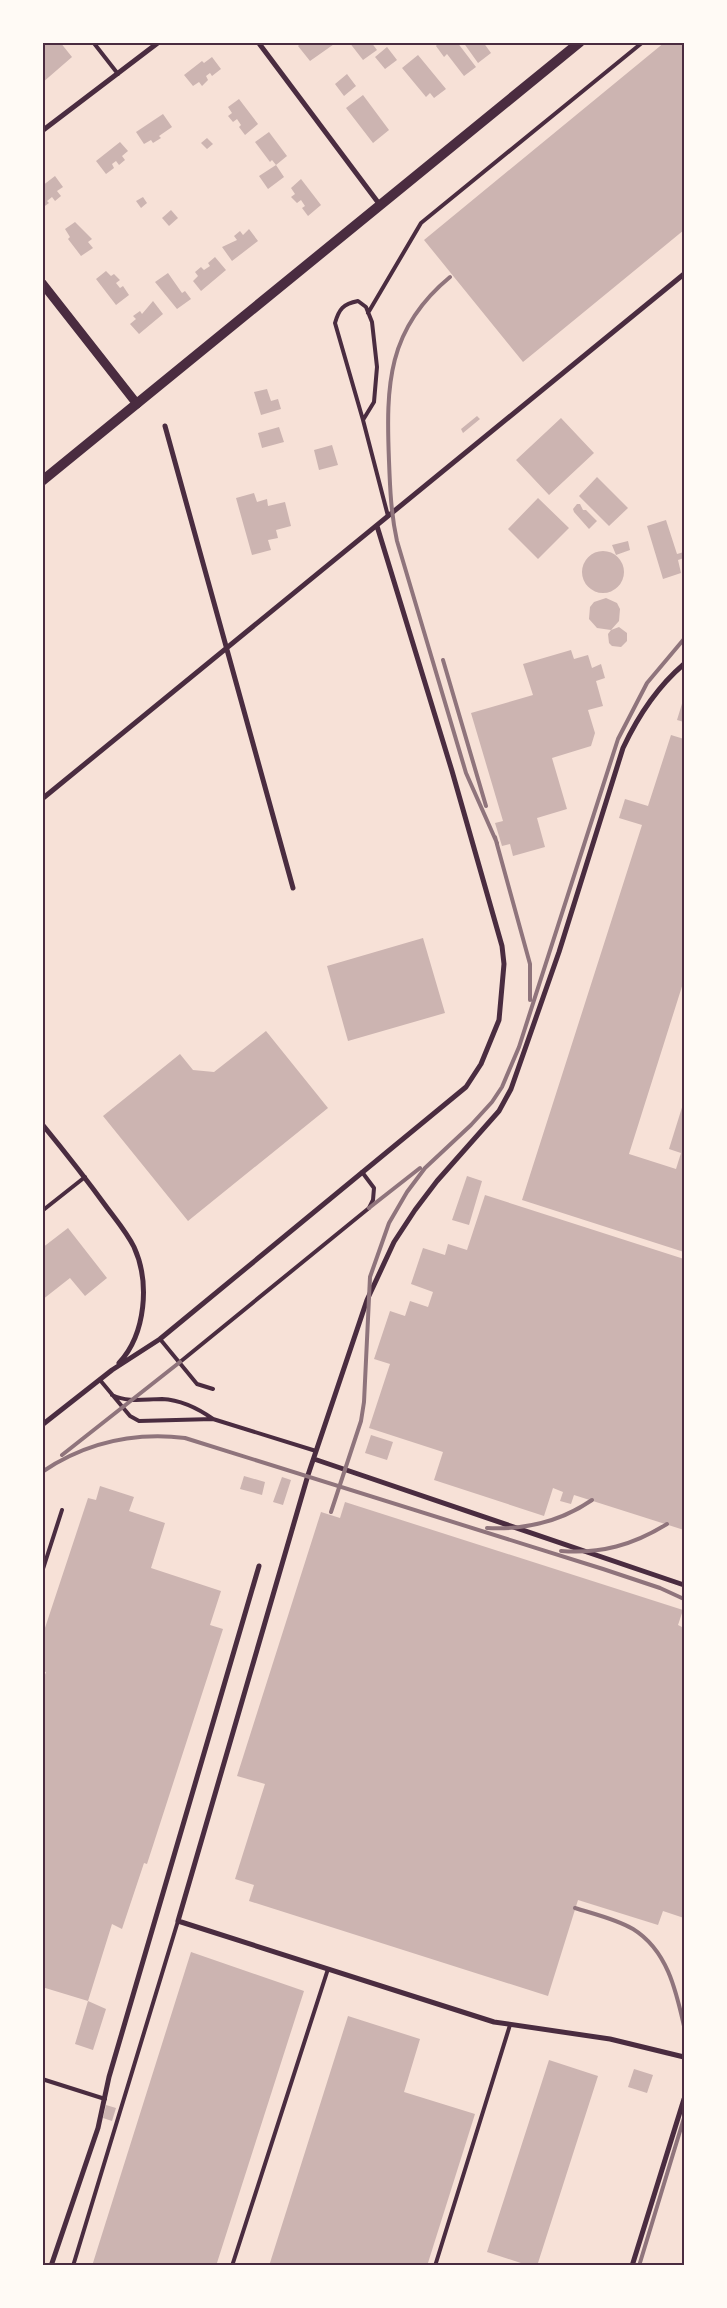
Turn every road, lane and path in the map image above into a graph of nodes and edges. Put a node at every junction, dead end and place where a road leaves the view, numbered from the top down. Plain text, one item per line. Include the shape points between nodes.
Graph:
1 (93, 42) edge
2 (159, 42) edge
3 (258, 42) edge
4 (580, 42) edge
5 (643, 42) edge
6 (118, 74) junction
7 (42, 131) edge
8 (380, 205) junction
9 (684, 274) edge
10 (42, 283) edge
11 (368, 313) junction
12 (137, 404) junction
13 (363, 420) junction
14 (165, 426) dead end
15 (42, 481) edge
16 (388, 516) junction
17 (377, 526) junction
18 (227, 650) junction
19 (684, 664) edge
20 (42, 799) edge
21 (293, 888) dead end
22 (42, 1124) edge
23 (362, 1172) junction
24 (85, 1177) junction
25 (42, 1212) edge
26 (160, 1339) junction
27 (180, 1362) junction
28 (112, 1370) junction
29 (100, 1380) junction
30 (212, 1389) dead end
31 (112, 1395) junction
32 (214, 1419) junction
33 (42, 1425) edge
34 (316, 1451) junction
35 (314, 1459) junction
36 (62, 1510) dead end
37 (259, 1566) dead end
38 (42, 1572) edge
39 (684, 1585) edge
40 (178, 1921) junction
41 (328, 1969) junction
42 (510, 2025) junction
43 (684, 2057) edge
44 (42, 2079) edge
45 (105, 2099) junction
46 (684, 2099) edge
47 (51, 2266) edge
48 (73, 2266) edge
49 (232, 2266) edge
50 (435, 2266) edge
51 (632, 2266) edge

1 - 6 lane
2 - 6 street
3 - 8 street
4 - 8 main road
5 - 11 lane via 421,223
6 - 7 street
8 - 12 main road
9 - 16 street
10 - 12 street
11 - 13 lane via 377,367 374,402
11 - 13 lane via 358,301 346,303 339,309 335,323
12 - 15 main road
13 - 16 lane
14 - 18 street
16 - 17 street
17 - 18 street
17 - 23 street via 452,771 502,946 504,964 502,1002 494,1034 481,1064 466,1087
18 - 20 street
18 - 21 street
19 - 34 street via 637,718 623,748 559,952 511,1090 488,1124 437,1181 394,1242 367,1300
22 - 24 street
23 - 26 street
23 - 27 lane via 374,1188 369,1208
24 - 25 lane
24 - 28 street via 129,1238 142,1273 143,1301 138,1327 128,1350
26 - 27 lane
26 - 28 street
27 - 30 lane via 197,1384
28 - 29 street
29 - 31 lane
29 - 33 street
31 - 32 lane via 124,1400 171,1401 199,1410
31 - 32 lane via 130,1416 139,1421
32 - 34 lane
34 - 35 street
35 - 39 street
35 - 40 street
36 - 38 lane
37 - 45 street
40 - 41 street
40 - 48 lane
41 - 42 street
41 - 49 lane
42 - 43 street via 610,2039
42 - 50 lane
44 - 45 lane
45 - 47 street
46 - 51 street

